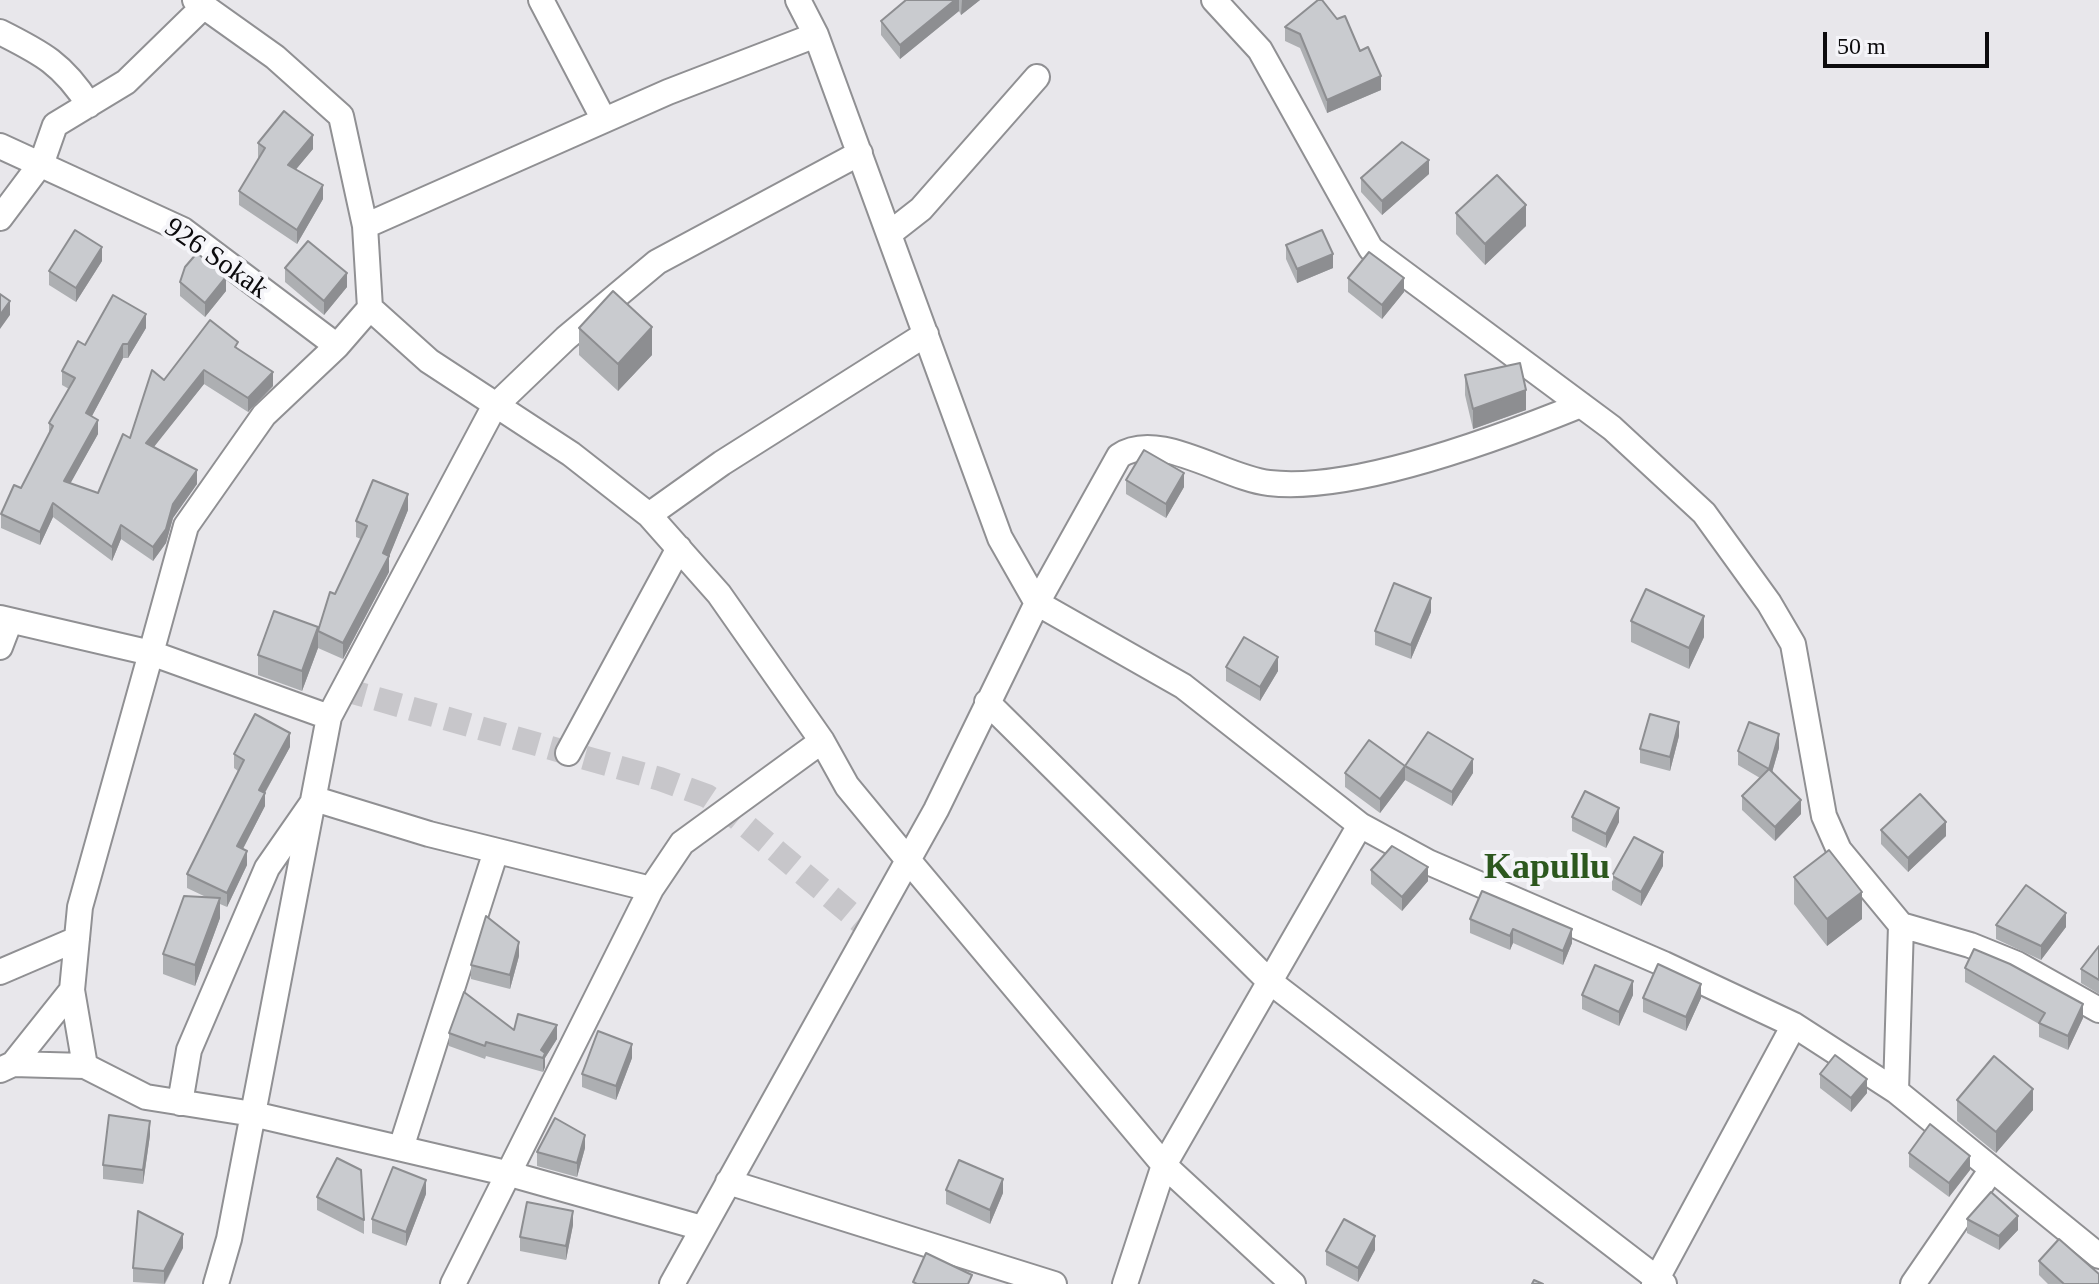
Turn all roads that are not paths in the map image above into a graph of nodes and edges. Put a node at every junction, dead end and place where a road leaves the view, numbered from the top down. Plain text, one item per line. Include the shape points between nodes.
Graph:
1 (541, 0) edge
2 (798, 0) edge
3 (1214, 0) edge
4 (200, 3) edge
5 (0, 32) edge
6 (816, 35) junction
7 (1037, 77) dead end
8 (89, 105) junction
9 (604, 120) junction
10 (0, 146) edge
11 (860, 153) junction
12 (42, 162) junction
13 (0, 218) edge
14 (365, 226) junction
15 (889, 234) junction
16 (370, 308) junction
17 (926, 334) junction
18 (337, 346) junction
19 (1581, 405) junction
20 (494, 407) junction
21 (649, 515) junction
22 (679, 548) junction
23 (1037, 603) junction
24 (5, 619) edge
25 (0, 647) edge
26 (151, 653) junction
27 (987, 702) junction
28 (329, 717) junction
29 (822, 741) junction
30 (568, 753) dead end
31 (315, 799) junction
32 (1360, 825) junction
33 (496, 851) junction
34 (908, 860) junction
35 (651, 889) junction
36 (1901, 925) junction
37 (77, 939) junction
38 (0, 972) edge
39 (1269, 981) junction
40 (72, 990) junction
41 (2099, 1010) edge
42 (1794, 1025) junction
43 (85, 1066) junction
44 (6, 1067) edge
45 (1896, 1091) junction
46 (180, 1103) junction
47 (253, 1114) junction
48 (401, 1148) junction
49 (1164, 1165) junction
50 (1992, 1169) junction
51 (510, 1174) junction
52 (728, 1182) junction
53 (702, 1228) junction
54 (2099, 1256) edge
55 (1658, 1283) edge
56 (216, 1284) edge
57 (453, 1284) edge
58 (672, 1284) edge
59 (1054, 1284) edge
60 (1125, 1284) edge
61 (1293, 1284) edge
62 (1913, 1284) edge

1 - 9 street
2 - 6 street
3 - 19 street via 1260,50 1371,249
4 - 8 street via 126,82
4 - 14 street via 275,57 341,116
5 - 8 street via 63,69
6 - 9 street
6 - 11 street
7 - 15 street via 921,209
8 - 12 street via 55,125
9 - 14 street
10 - 12 street, 926 Sokak
11 - 15 street
11 - 20 street via 657,262
12 - 13 street
12 - 18 street, 926 Sokak via 183,230
14 - 16 street
15 - 17 street
16 - 18 street
16 - 20 street via 429,361
17 - 21 street
17 - 23 street via 1000,538
18 - 26 street via 264,415 186,526
19 - 23 street via 1517,431 1413,462 1309,484 1249,480 1162,448 1136,447 1112,463
19 - 36 street via 1704,513 1769,603 1793,644 1824,816 1839,850
20 - 21 street via 571,454
20 - 28 street
21 - 22 street
22 - 29 street via 719,594
22 - 30 street
23 - 27 street
23 - 32 street via 1183,686
24 - 25 street
24 - 26 street
26 - 28 street
26 - 37 street via 80,907
27 - 34 street
27 - 39 street
28 - 31 street
29 - 34 street via 847,786
29 - 35 street via 682,843
31 - 33 street
31 - 46 street via 267,868 189,1050
31 - 47 street
32 - 39 street
32 - 42 street via 1428,862
33 - 35 street
33 - 48 street
34 - 49 street
34 - 52 street
35 - 51 street
36 - 41 street via 2017,964
36 - 45 street
37 - 38 street
37 - 40 street
39 - 49 street
39 - 55 street
40 - 43 street
40 - 44 street
42 - 45 street
42 - 55 street
43 - 44 street
43 - 46 street via 146,1097
45 - 50 street
46 - 47 street
47 - 48 street
47 - 56 street
48 - 51 street
49 - 60 street
49 - 61 street
50 - 54 street
50 - 62 street
51 - 53 street
51 - 57 street
52 - 53 street
52 - 59 street
53 - 58 street

